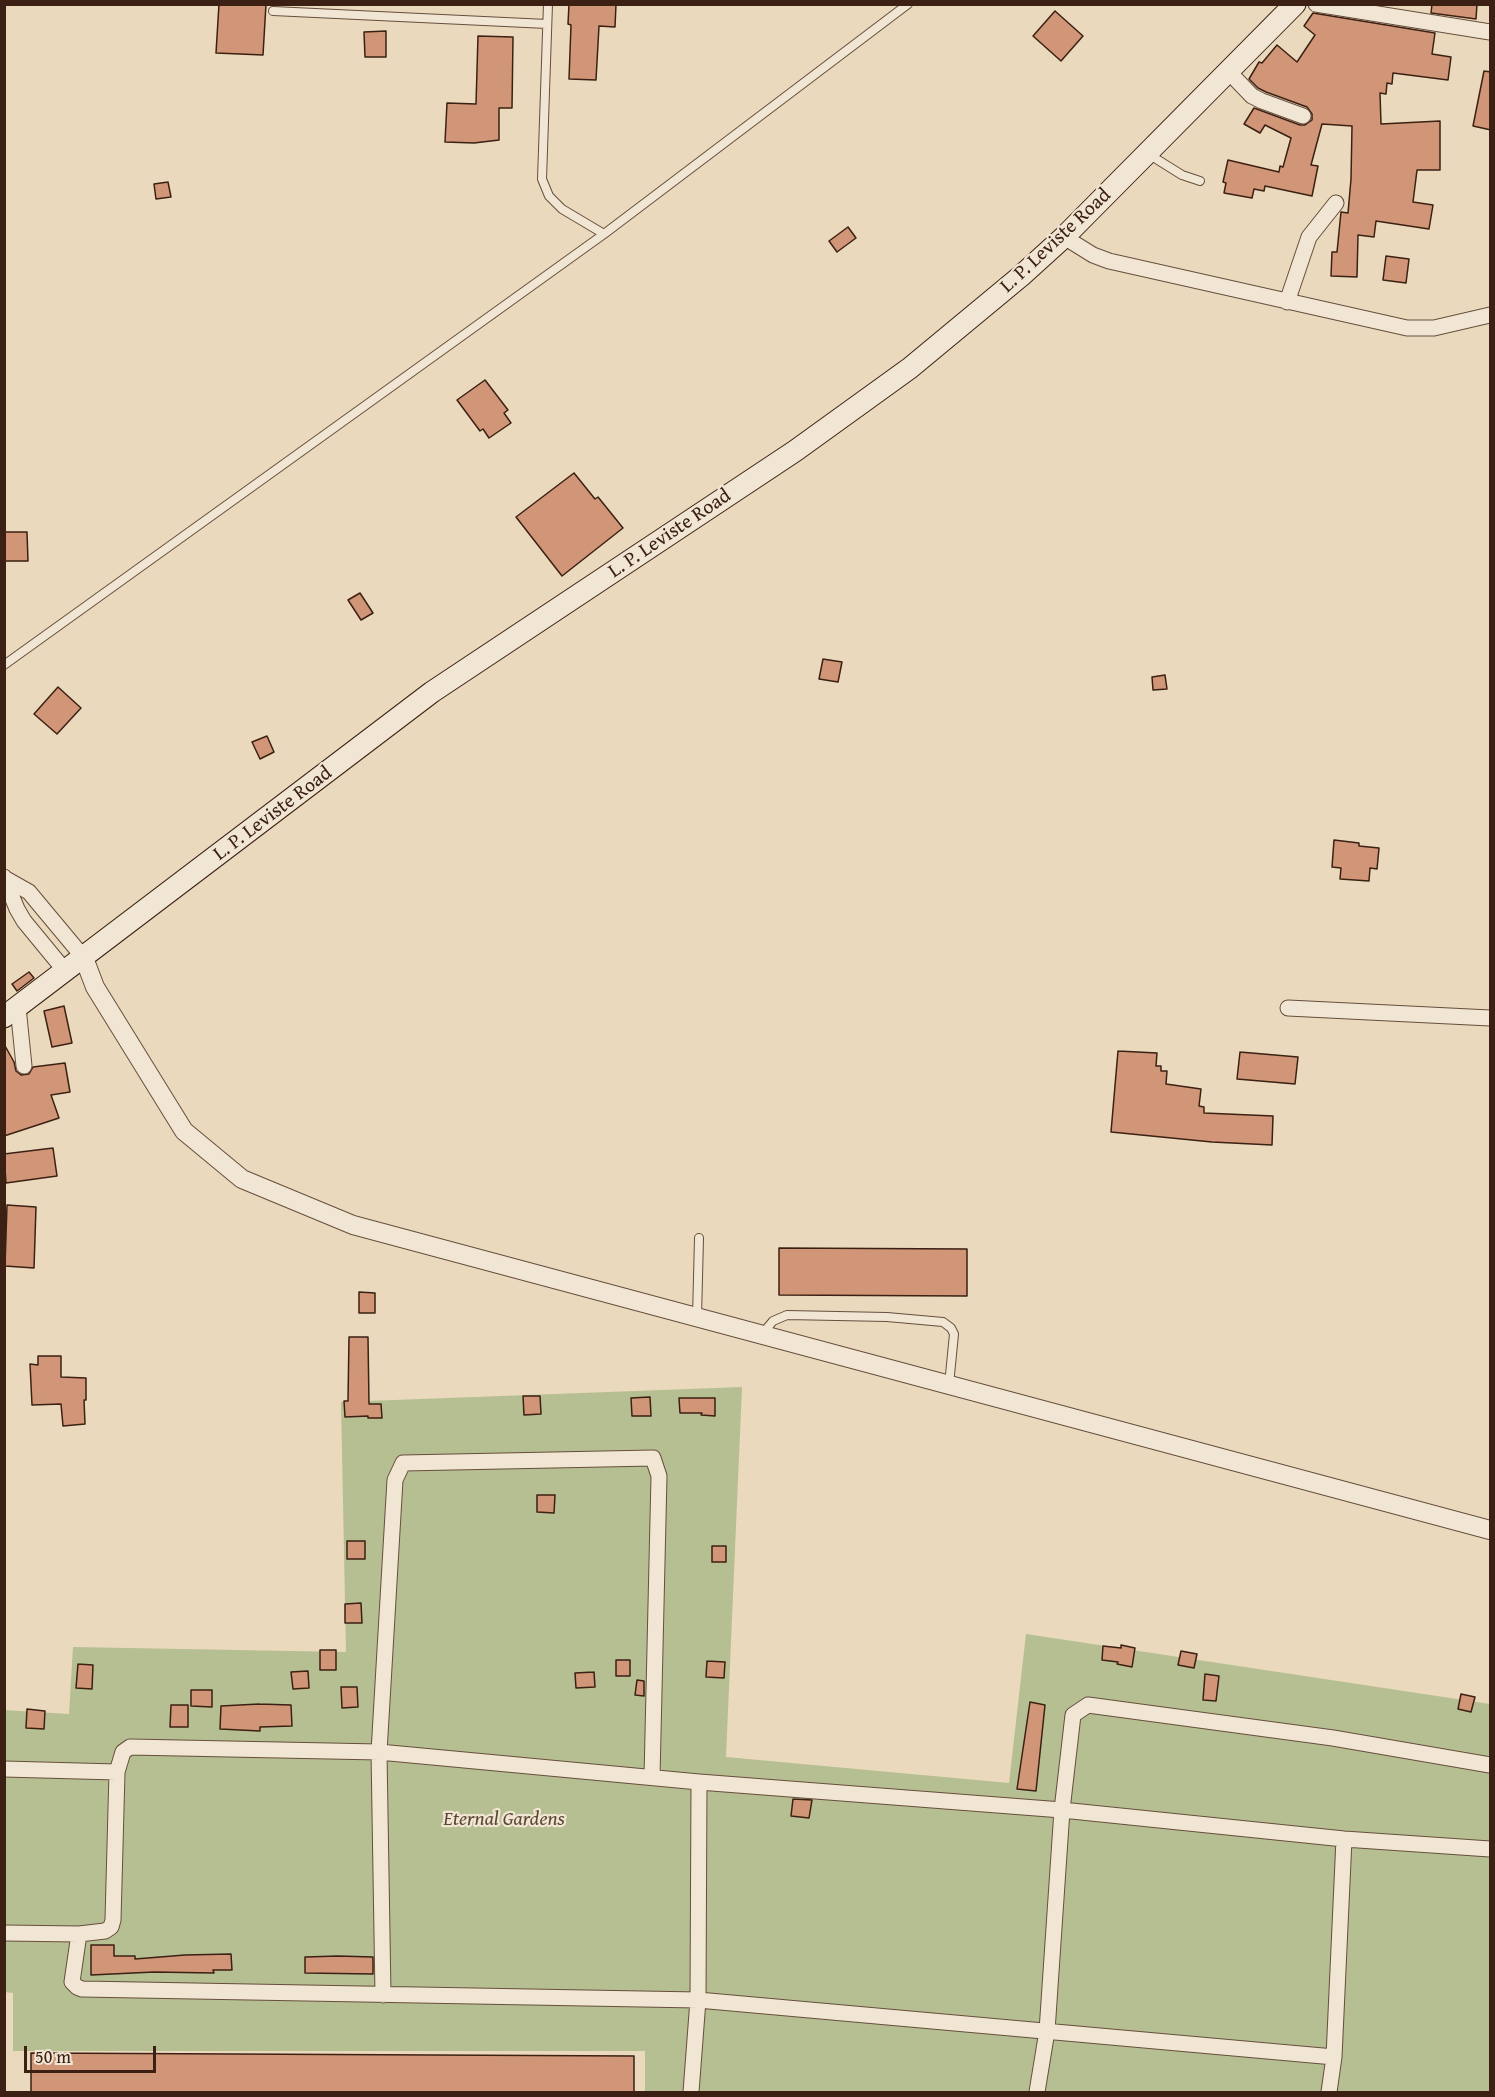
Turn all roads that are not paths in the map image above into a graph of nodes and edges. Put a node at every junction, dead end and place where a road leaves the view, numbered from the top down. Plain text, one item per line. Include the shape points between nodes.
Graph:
1 (548, 4) edge
2 (908, 4) edge
3 (1295, 4) edge
4 (1316, 4) edge
5 (273, 11) dead end
6 (547, 24) junction
7 (1491, 32) edge
8 (1229, 72) junction
9 (1303, 116) dead end
10 (1148, 154) junction
11 (1200, 181) dead end
12 (1336, 203) dead end
13 (604, 234) junction
14 (1064, 237) junction
15 (1287, 302) junction
16 (1491, 315) edge
17 (4, 665) edge
18 (5, 878) edge
19 (84, 958) junction
20 (66, 972) junction
21 (95, 987) junction
22 (1288, 1008) dead end
23 (11, 1012) edge
24 (1491, 1018) edge
25 (24, 1066) dead end
26 (699, 1238) dead end
27 (697, 1318) junction
28 (762, 1336) junction
29 (949, 1386) junction
30 (1491, 1530) edge
31 (379, 1752) junction
32 (1491, 1765) edge
33 (4, 1769) edge
34 (117, 1772) junction
35 (652, 1777) junction
36 (699, 1782) junction
37 (1062, 1810) junction
38 (1344, 1839) junction
39 (1491, 1849) edge
40 (4, 1933) edge
41 (79, 1934) junction
42 (383, 1995) junction
43 (698, 2000) junction
44 (1047, 2031) junction
45 (1335, 2057) junction
46 (691, 2092) edge
47 (1037, 2092) edge
48 (1329, 2092) edge

1 - 6 lane
2 - 13 lane
3 - 8 main road, L. P. Leviste Road
4 - 7 street
5 - 6 lane
6 - 13 lane via 542,179 549,196 562,209
8 - 9 street via 1252,96
8 - 10 main road, L. P. Leviste Road
10 - 11 lane
10 - 14 main road, L. P. Leviste Road
12 - 15 street via 1309,237
13 - 17 lane
14 - 15 street via 1092,255 1110,261
14 - 19 main road, L. P. Leviste Road via 910,368 795,451 432,692
15 - 16 street via 1407,328 1434,328
18 - 19 street via 29,892
18 - 20 street via 16,909
19 - 20 main road, L. P. Leviste Road
19 - 21 street
20 - 21 street
20 - 23 main road, L. P. Leviste Road
21 - 27 street via 184,1131 242,1179 353,1225
22 - 24 street
23 - 25 street
26 - 27 lane
27 - 28 street
28 - 29 street
28 - 29 lane via 773,1322 787,1315 943,1322 954,1334
29 - 30 street
31 - 34 street via 129,1747 123,1752
31 - 35 street
31 - 35 street via 395,1480 403,1464 652,1458 659,1476
31 - 42 street
32 - 37 street via 1333,1737 1088,1705 1073,1715
33 - 34 street
34 - 41 street via 113,1920 105,1931
35 - 36 street
36 - 37 street
36 - 43 street
37 - 38 street
37 - 44 street
38 - 39 street
38 - 45 street
40 - 41 street
41 - 42 street via 72,1982 82,1989
42 - 43 street
43 - 44 street
43 - 46 street
44 - 45 street
44 - 47 street
45 - 48 street

